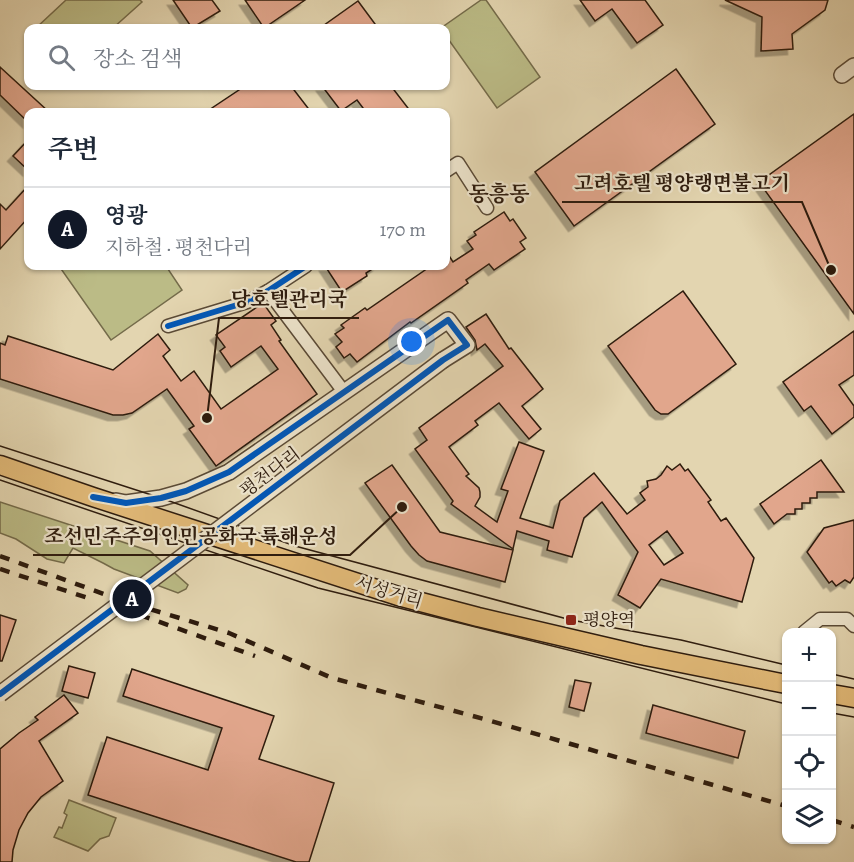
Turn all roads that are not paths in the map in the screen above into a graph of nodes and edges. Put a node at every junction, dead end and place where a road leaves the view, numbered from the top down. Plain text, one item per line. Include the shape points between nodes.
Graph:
1 (450, 168) edge
2 (487, 208) dead end
3 (300, 270) edge
4 (268, 291) junction
5 (168, 326) dead end
6 (344, 392) junction
7 (0, 465) edge
8 (93, 497) junction
9 (854, 626) edge
10 (810, 628) edge
11 (782, 683) edge
12 (0, 694) edge
13 (836, 695) edge
14 (854, 698) edge

1 - 2 street via 458,163
3 - 4 street
4 - 5 street via 246,302
4 - 6 street
6 - 8 street via 229,472 186,491 126,503
6 - 12 street, 평천다리, bridge via 448,321 467,345
7 - 8 main road, 서성거리
8 - 11 main road, 서성거리 via 398,596 641,655
9 - 10 street via 848,619 820,619
13 - 14 main road

